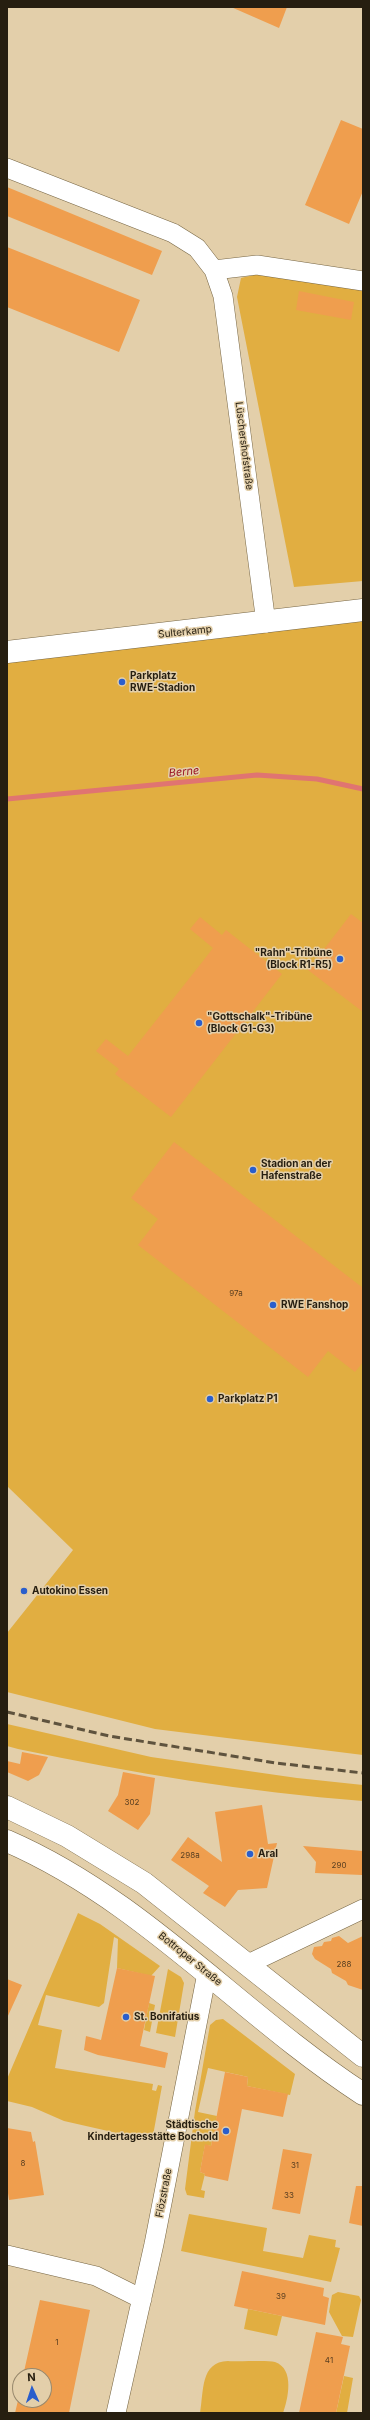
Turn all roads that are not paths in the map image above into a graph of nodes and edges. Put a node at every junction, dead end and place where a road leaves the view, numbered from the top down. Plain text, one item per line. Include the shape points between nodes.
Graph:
1 (7, 168) edge
2 (214, 270) junction
3 (363, 281) edge
4 (363, 610) edge
5 (266, 623) junction
6 (7, 652) edge
7 (7, 1807) edge
8 (7, 1841) edge
9 (363, 1909) edge
10 (246, 1965) junction
11 (210, 1976) junction
12 (363, 2056) edge
13 (363, 2094) edge
14 (7, 2255) edge
15 (142, 2299) junction
16 (116, 2413) edge

1 - 2 street, Lüschershofstraße via 173,233 197,248
2 - 3 street via 257,265
2 - 5 street, Lüschershofstraße via 223,296 235,377
4 - 5 main road, Sulterkamp
5 - 6 main road, Sulterkamp
7 - 10 main road via 67,1836 125,1870
8 - 11 main road, Bottroper Straße via 39,1855 105,1894 139,1917
9 - 10 street
10 - 11 main road
10 - 12 main road
11 - 13 main road, Bottroper Straße via 292,2042
11 - 15 street, Flözstraße
14 - 15 street via 96,2276
15 - 16 street, Flözstraße

